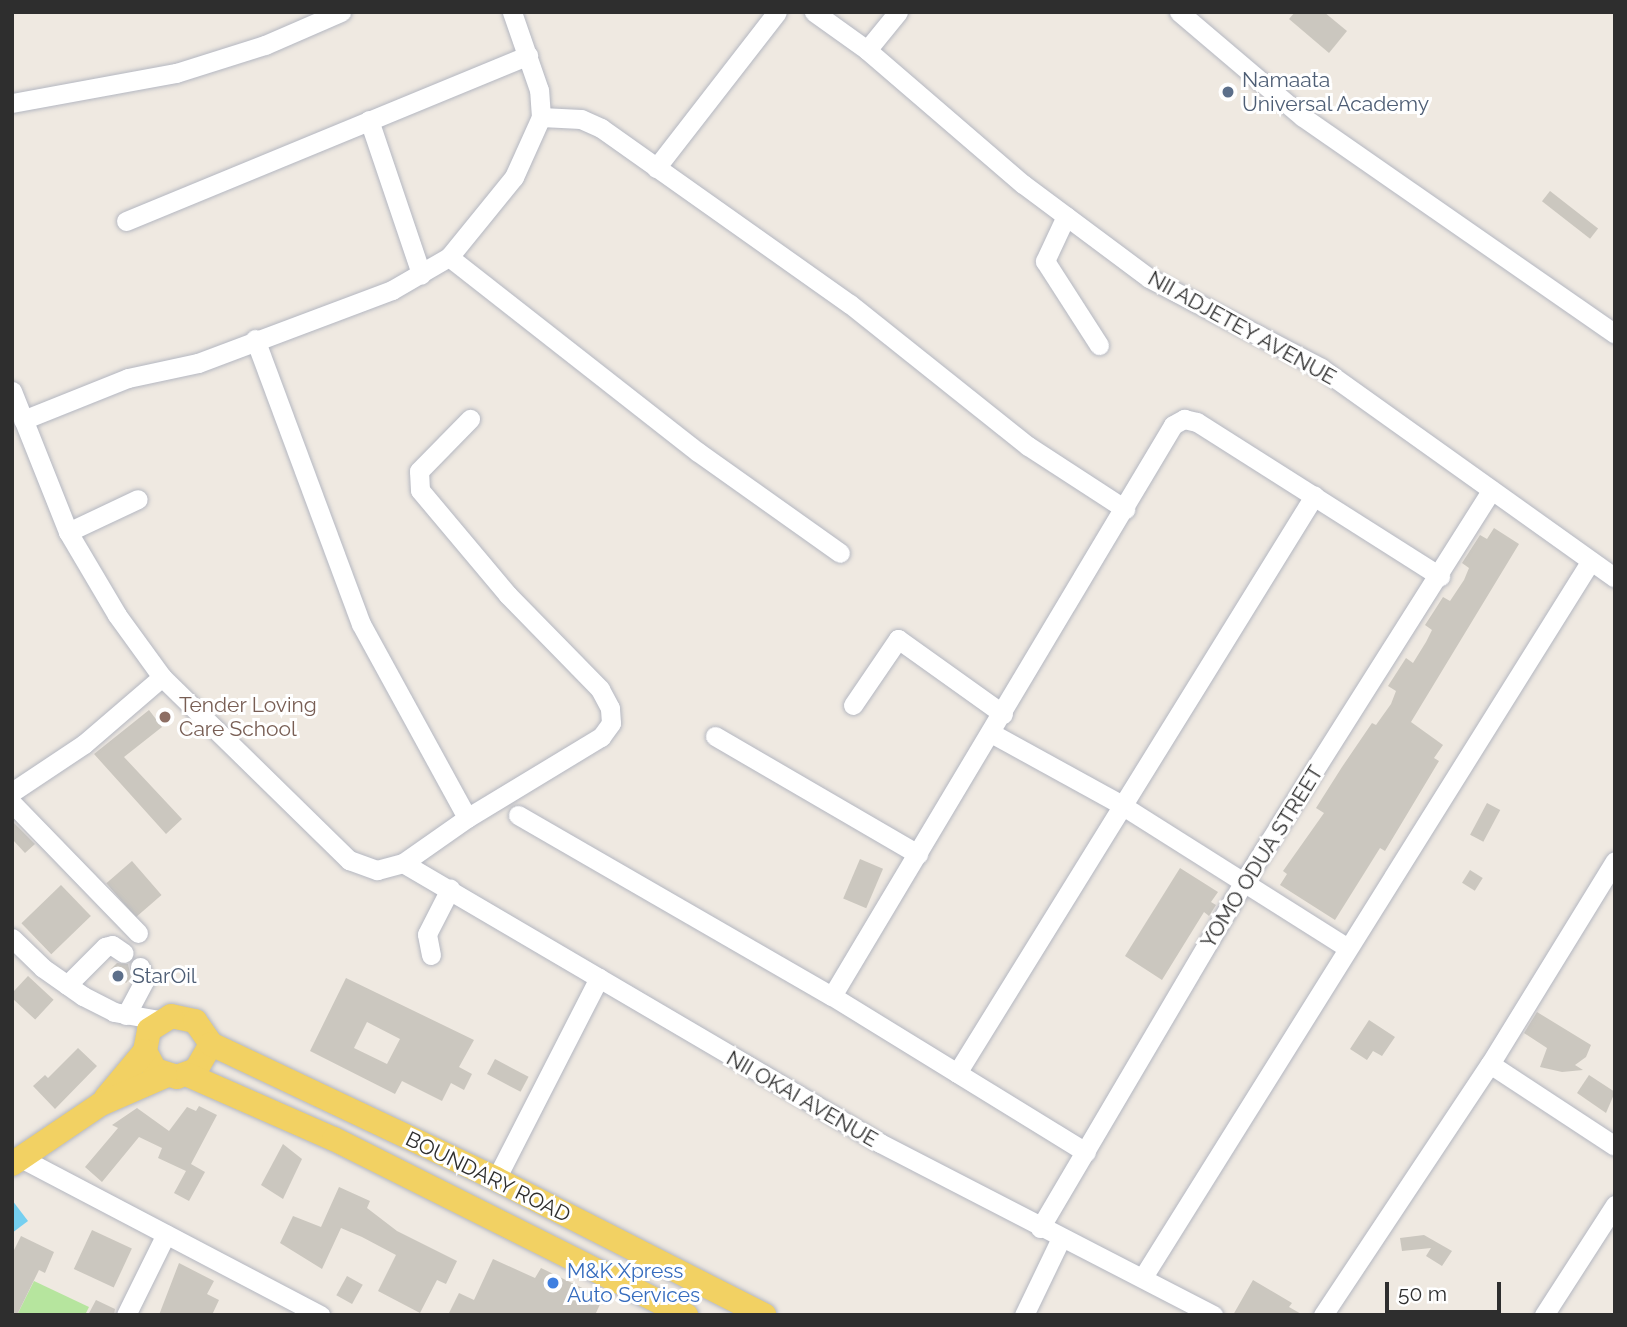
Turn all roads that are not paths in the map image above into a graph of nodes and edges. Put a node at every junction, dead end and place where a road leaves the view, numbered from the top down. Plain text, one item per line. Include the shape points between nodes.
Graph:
1 (341, 12) edge
2 (512, 12) edge
3 (777, 12) edge
4 (814, 12) edge
5 (898, 12) edge
6 (1187, 15) edge
7 (867, 50) junction
8 (528, 55) junction
9 (12, 103) edge
10 (541, 117) junction
11 (369, 120) junction
12 (656, 168) junction
13 (1066, 216) junction
14 (126, 221) dead end
15 (449, 257) junction
16 (421, 274) junction
17 (1615, 334) edge
18 (255, 339) junction
19 (1099, 345) dead end
20 (13, 394) edge
21 (470, 419) dead end
22 (23, 420) junction
23 (1491, 490) junction
24 (1314, 496) junction
25 (138, 499) dead end
26 (1125, 509) junction
27 (68, 532) junction
28 (840, 553) dead end
29 (1590, 562) junction
30 (1440, 576) junction
31 (1615, 578) edge
32 (162, 677) junction
33 (853, 705) dead end
34 (1003, 714) junction
35 (991, 733) junction
36 (715, 736) dead end
37 (12, 792) edge
38 (12, 803) edge
39 (1120, 804) junction
40 (518, 815) dead end
41 (467, 818) junction
42 (918, 854) junction
43 (1615, 861) edge
44 (403, 863) junction
45 (1243, 883) junction
46 (450, 889) junction
47 (138, 933) dead end
48 (12, 938) edge
49 (1346, 947) junction
50 (124, 953) dead end
51 (432, 955) dead end
52 (140, 967) dead end
53 (598, 978) junction
54 (67, 985) junction
55 (832, 996) junction
56 (120, 1013) junction
57 (159, 1020) junction
58 (211, 1044) junction
59 (145, 1047) junction
60 (1490, 1064) junction
61 (957, 1073) junction
62 (176, 1075) junction
63 (100, 1104) junction
64 (1615, 1146) edge
65 (1086, 1152) junction
66 (17, 1161) edge
67 (496, 1179) junction
68 (1615, 1205) edge
69 (1040, 1228) junction
70 (166, 1234) junction
71 (1061, 1238) junction
72 (1143, 1277) junction
73 (313, 1313) edge
74 (126, 1315) edge
75 (686, 1315) edge
76 (764, 1315) edge
77 (1024, 1315) edge
78 (1213, 1315) edge
79 (1324, 1315) edge
80 (1544, 1315) edge

1 - 9 street via 265,45 176,73
2 - 8 street
3 - 12 street
4 - 7 street, NII ADJETEY AVENUE
5 - 7 street
6 - 17 street via 1303,117
7 - 13 street, NII ADJETEY AVENUE
8 - 10 street via 539,90
8 - 11 street
10 - 12 street via 581,119
10 - 15 street via 514,177
11 - 14 street
11 - 16 street
12 - 26 street via 850,303 1028,446
13 - 19 street via 1045,261
13 - 23 street, NII ADJETEY AVENUE via 1149,278 1244,332 1321,368
15 - 16 street
15 - 28 street via 698,452
16 - 18 street
18 - 22 street via 198,363 128,378
18 - 41 street via 362,624
20 - 22 street
21 - 41 street via 419,471 420,490 508,595 600,689 610,708 611,723 601,737
22 - 27 street
23 - 29 street, NII ADJETEY AVENUE
23 - 30 street, YOMO ODUA STREET
24 - 26 street via 1197,422 1184,419 1173,425
24 - 30 street
24 - 39 street
25 - 27 street
26 - 34 street
27 - 32 street via 117,615
29 - 31 street, NII ADJETEY AVENUE
29 - 49 street
30 - 45 street, YOMO ODUA STREET
32 - 37 street via 84,744
32 - 44 street via 349,860 377,870
33 - 34 street via 894,642 907,644
34 - 35 street
35 - 39 street
35 - 42 street
36 - 42 street
38 - 47 street
39 - 45 street
39 - 61 street
40 - 55 street
41 - 44 street
42 - 55 street
43 - 60 street
44 - 46 street, NII OKAI AVENUE
45 - 49 street
45 - 65 street, YOMO ODUA STREET
46 - 51 street via 427,934
46 - 53 street, NII OKAI AVENUE
48 - 54 street
49 - 72 street
50 - 54 street via 112,945 105,947
52 - 56 street via 145,979
53 - 67 street
53 - 69 street, NII OKAI AVENUE via 880,1143
54 - 56 street
55 - 61 street
56 - 57 street
56 - 59 street
57 - 58 main road via 171,1016 195,1021
57 - 59 main road
58 - 62 main road via 202,1063
58 - 67 main road, BOUNDARY ROAD
59 - 62 main road via 155,1070
59 - 63 main road
60 - 64 street
60 - 79 street
61 - 65 street
62 - 63 main road
62 - 75 main road, BOUNDARY ROAD via 334,1139
63 - 66 main road
65 - 69 street, YOMO ODUA STREET
66 - 70 street
67 - 76 main road, BOUNDARY ROAD
68 - 80 street
69 - 71 street, NII OKAI AVENUE
70 - 73 street
70 - 74 street
71 - 72 street, NII OKAI AVENUE
71 - 77 street
72 - 78 street, NII OKAI AVENUE

